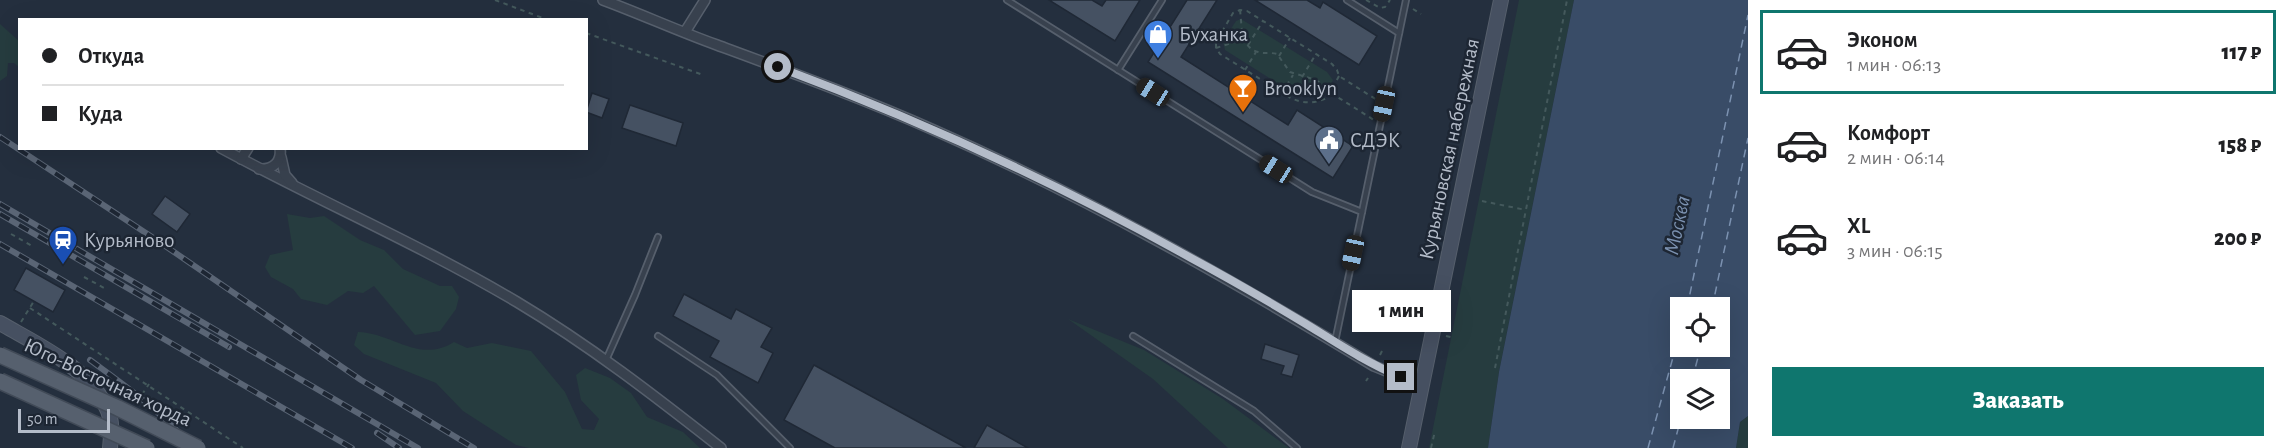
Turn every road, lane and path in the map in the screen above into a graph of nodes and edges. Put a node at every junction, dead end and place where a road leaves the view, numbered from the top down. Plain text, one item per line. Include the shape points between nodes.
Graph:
1 (495, 0) edge
2 (603, 0) edge
3 (705, 0) edge
4 (1007, 0) edge
5 (1162, 0) edge
6 (1347, 0) edge
7 (1366, 0) edge
8 (1390, 0) edge
9 (1406, 0) edge
10 (1501, 0) edge
11 (1567, 0) edge
12 (1240, 9) junction
13 (544, 18) edge
14 (1263, 21) junction
15 (685, 32) junction
16 (1399, 33) junction
17 (588, 34) edge
18 (1290, 38) junction
19 (1244, 39) junction
20 (1248, 45) junction
21 (1216, 48) junction
22 (1256, 52) junction
23 (1316, 54) junction
24 (1279, 56) junction
25 (1118, 70) junction
26 (1245, 70) junction
27 (1294, 74) junction
28 (703, 75) dead end
29 (1339, 76) junction
30 (1302, 77) junction
31 (1331, 92) junction
32 (1282, 93) junction
33 (1384, 104) junction
34 (1380, 124) junction
35 (226, 150) edge
36 (248, 150) edge
37 (280, 153) edge
38 (242, 159) junction
39 (257, 169) junction
40 (298, 188) junction
41 (1482, 201) dead end
42 (1526, 210) junction
43 (1362, 212) junction
44 (11, 234) dead end
45 (658, 237) dead end
46 (32, 246) dead end
47 (84, 277) dead end
48 (106, 290) dead end
49 (34, 301) dead end
50 (0, 323) edge
51 (1412, 330) dead end
52 (1420, 331) dead end
53 (658, 336) dead end
54 (1133, 336) dead end
55 (1446, 336) dead end
56 (1454, 338) dead end
57 (1335, 342) junction
58 (1382, 351) dead end
59 (0, 355) edge
60 (1380, 355) dead end
61 (606, 360) junction
62 (1495, 368) dead end
63 (0, 381) edge
64 (1422, 383) junction
65 (1435, 431) dead end
66 (110, 448) edge
67 (147, 448) edge
68 (198, 448) edge
69 (243, 448) edge
70 (721, 448) edge
71 (790, 448) edge
72 (1297, 448) edge
73 (1409, 448) edge
74 (1431, 448) edge

1 - 13 path
2 - 15 street
3 - 15 street
4 - 25 lane
5 - 25 lane
6 - 16 lane
7 - 8 path via 1380,8
9 - 16 lane
10 - 64 main road, Курьяновская набережная
11 - 42 path
12 - 14 path
12 - 19 path
12 - 21 path via 1233,13 1217,39
14 - 18 path
14 - 20 path
15 - 57 street via 937,131 1130,225
16 - 33 lane
17 - 28 path
18 - 23 path
18 - 24 path
19 - 20 path
19 - 21 path
20 - 22 path
21 - 26 path
22 - 24 path
22 - 26 path
23 - 29 path via 1335,67
23 - 30 path
24 - 27 path
25 - 43 lane via 1312,192
26 - 32 path
27 - 30 path
27 - 32 path
29 - 31 path
29 - 33 path
30 - 31 path via 1316,80
31 - 32 path via 1327,98 1311,102 1299,102
31 - 34 path
33 - 34 lane
34 - 43 lane
35 - 38 street
36 - 38 street
37 - 39 street via 279,162 270,169
37 - 40 street via 285,175
38 - 39 street
39 - 40 street
40 - 61 street via 378,226 517,302
41 - 42 path
42 - 62 path
43 - 57 lane
44 - 46 path
45 - 61 lane
47 - 48 path
49 - 69 path via 30,308
50 - 66 main road via 74,369 97,391 109,412
51 - 52 path
53 - 71 lane via 717,375
54 - 72 lane via 1254,411
55 - 56 path
57 - 64 street via 1374,366
58 - 60 path
59 - 68 main road, Юго-Восточная хорда, bridge
61 - 70 street
63 - 67 main road, Юго-Восточная хорда, bridge
64 - 73 main road, Курьяновская набережная
65 - 74 path

